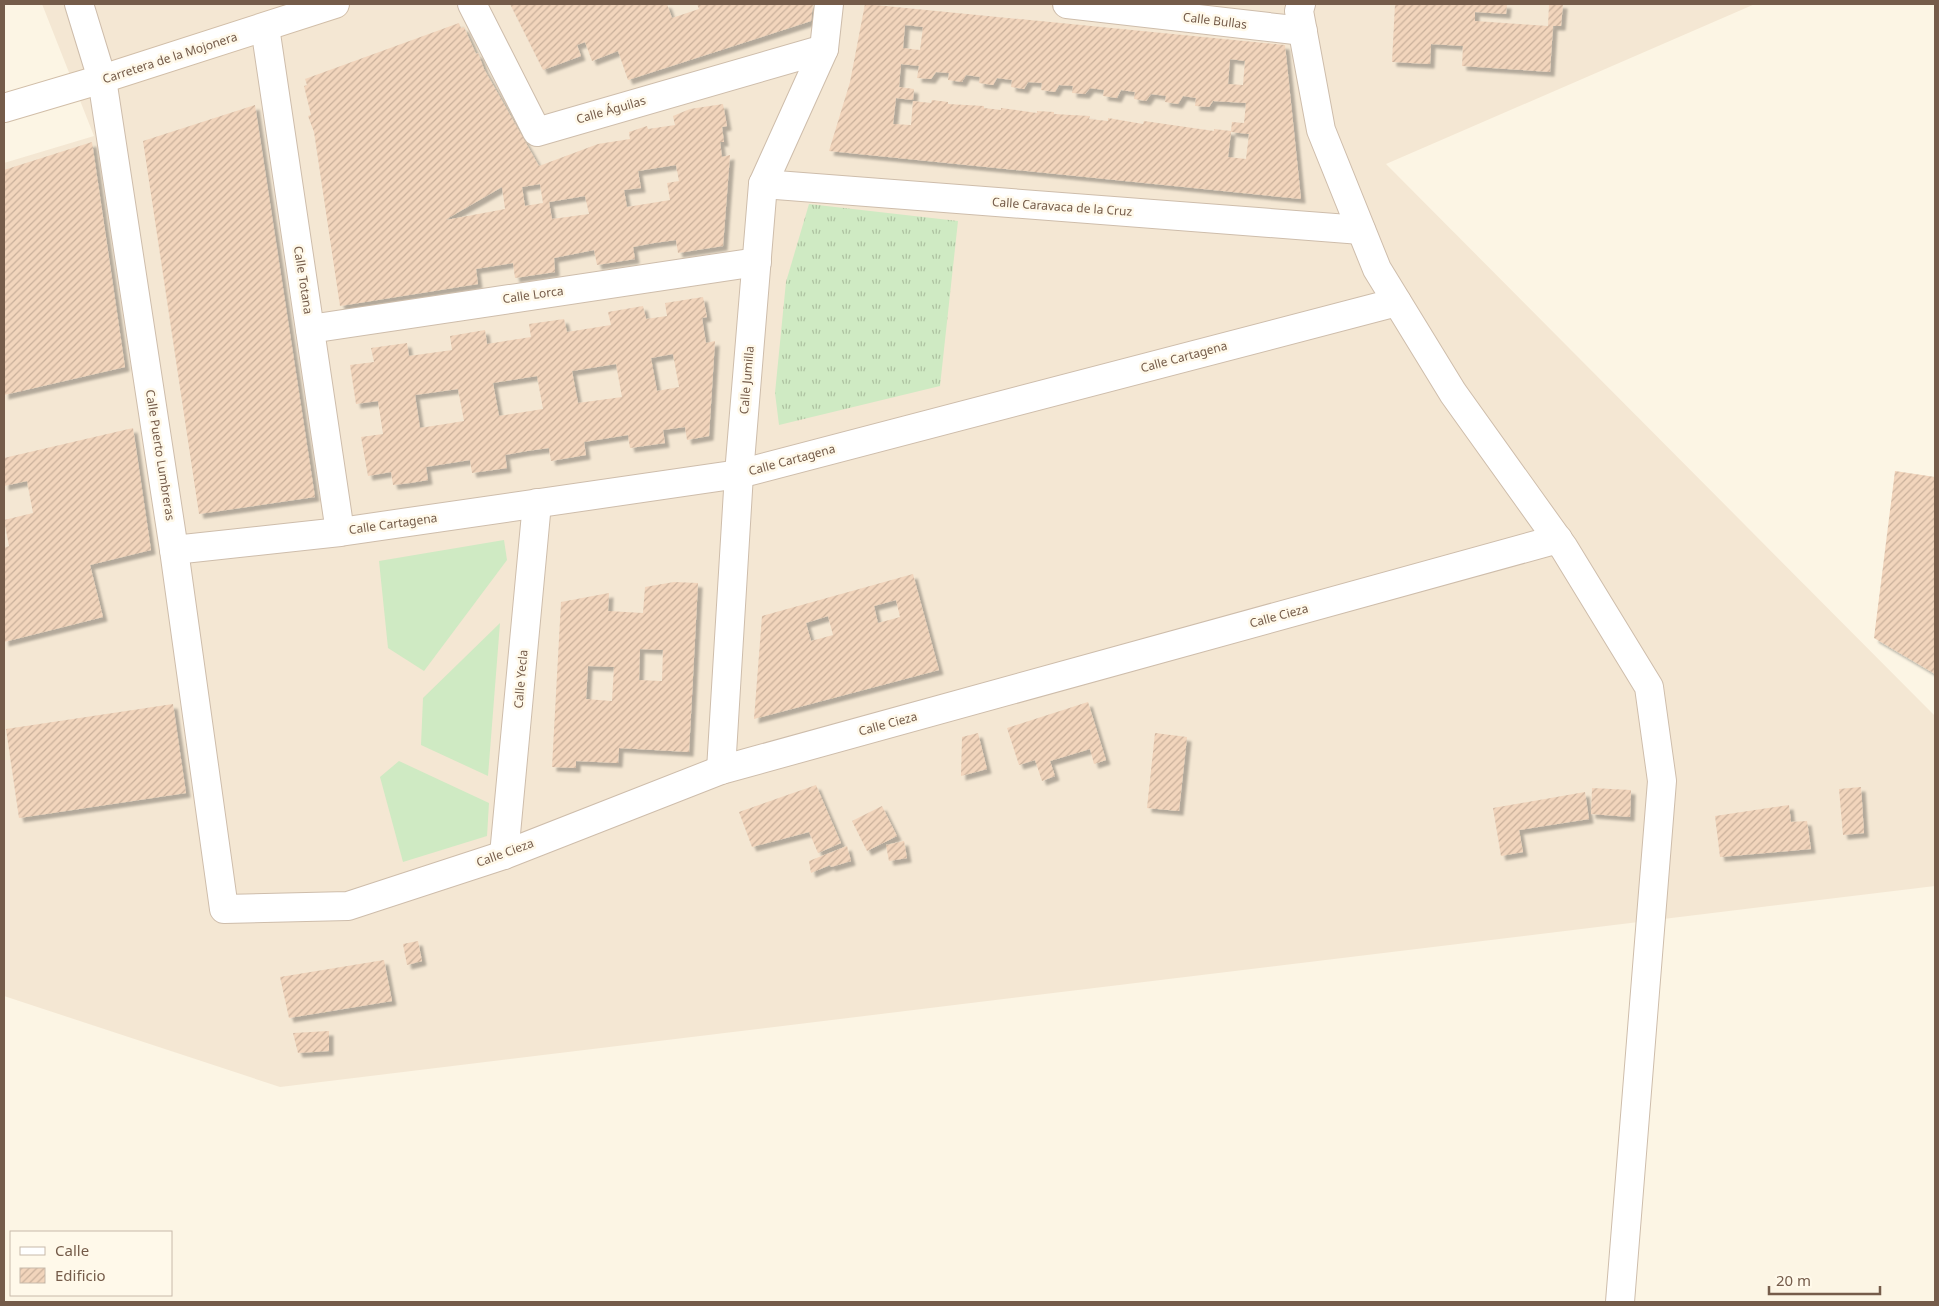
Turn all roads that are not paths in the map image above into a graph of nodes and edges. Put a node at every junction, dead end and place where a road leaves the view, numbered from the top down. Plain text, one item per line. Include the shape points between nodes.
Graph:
1 (79, 4) edge
2 (335, 4) edge
3 (472, 4) edge
4 (829, 4) edge
5 (1067, 4) edge
6 (1301, 4) edge
7 (265, 27) junction
8 (1303, 31) junction
9 (824, 49) junction
10 (102, 79) junction
11 (4, 108) edge
12 (763, 184) junction
13 (1361, 230) junction
14 (757, 262) junction
15 (1397, 302) junction
16 (310, 329) junction
17 (739, 474) junction
18 (537, 503) junction
19 (340, 532) junction
20 (1558, 540) junction
21 (174, 550) junction
22 (721, 770) junction
23 (504, 855) junction
24 (224, 909) joint
25 (1620, 1302) edge

1 - 10 street, Calle Puerto Lumbreras
2 - 7 street, Carretera de la Mojonera
3 - 9 street, Calle Águilas via 537,132
4 - 9 street, Calle Jumilla
5 - 8 street, Calle Bullas
6 - 8 street via 1299,11
7 - 10 street, Carretera de la Mojonera
7 - 16 street, Calle Totana
8 - 13 street via 1321,130
9 - 12 street, Calle Jumilla
10 - 11 street, Carretera de la Mojonera
10 - 21 street, Calle Puerto Lumbreras
12 - 13 street, Calle Caravaca de la Cruz
12 - 14 street, Calle Jumilla
13 - 15 street via 1377,269
14 - 16 street, Calle Lorca
14 - 17 street, Calle Jumilla
15 - 17 street, Calle Cartagena
15 - 20 street via 1453,393
16 - 19 street, Calle Totana
17 - 18 street, Calle Cartagena
17 - 22 street, Calle Jumilla
18 - 19 street, Calle Cartagena
18 - 23 street, Calle Yecla
19 - 21 street, Calle Cartagena
20 - 22 street, Calle Cieza
20 - 25 street via 1649,687 1662,781
21 - 24 street, Calle Puerto Lumbreras
22 - 23 street, Calle Cieza
23 - 24 street, Calle Cieza via 348,906

